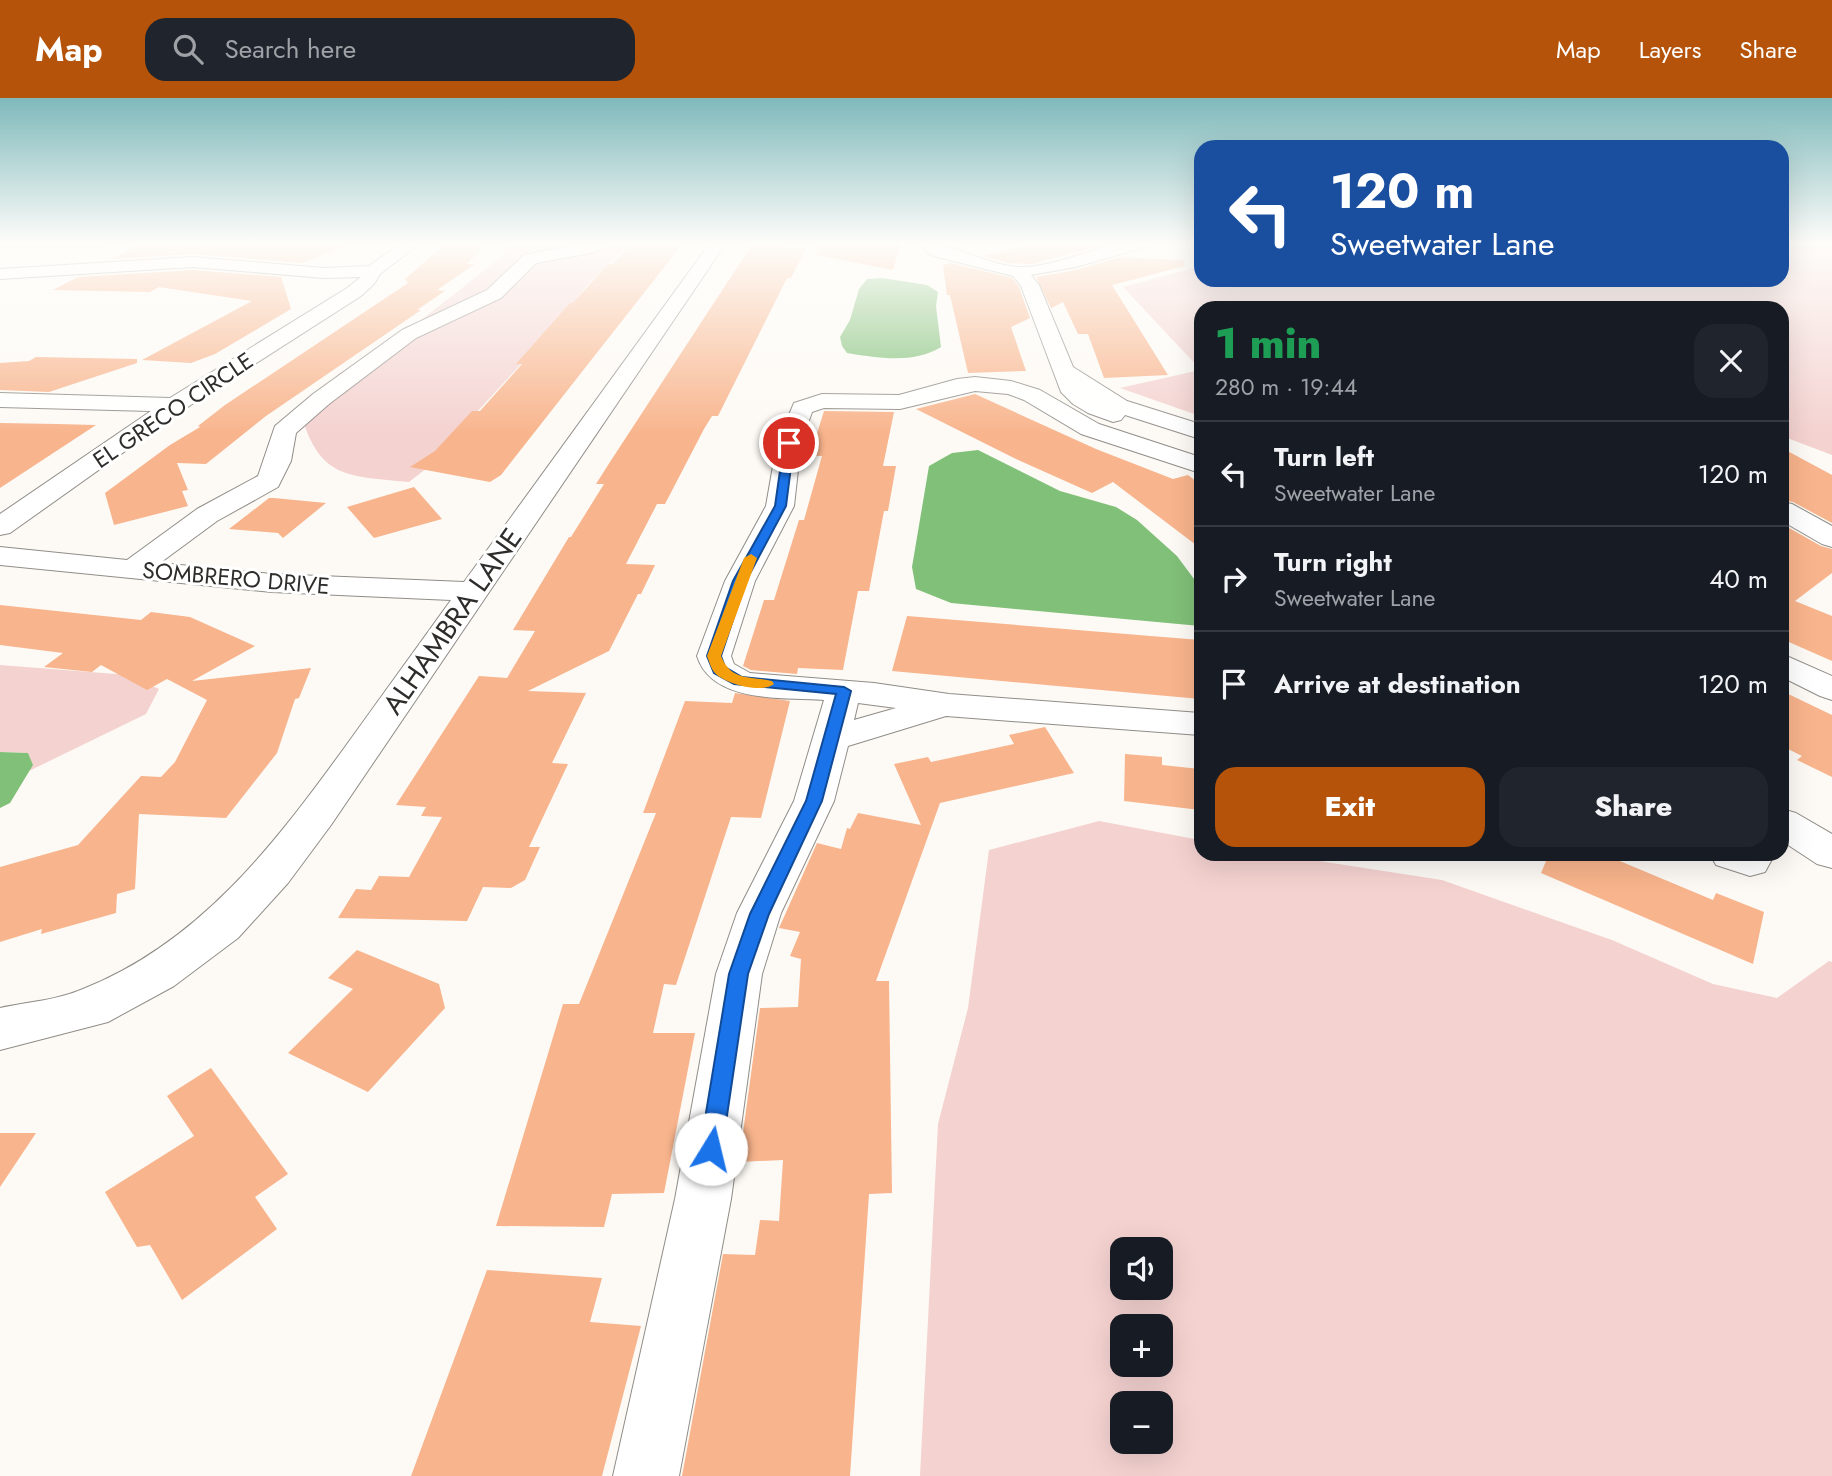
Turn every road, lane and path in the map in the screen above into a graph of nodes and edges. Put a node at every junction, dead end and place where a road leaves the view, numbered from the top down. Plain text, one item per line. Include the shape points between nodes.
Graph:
1 (331, 307) edge
2 (465, 307) edge
3 (673, 307) edge
4 (1039, 307) edge
5 (0, 400) edge
6 (175, 405) junction
7 (1112, 409) junction
8 (1072, 420) junction
9 (1194, 430) edge
10 (1194, 441) edge
11 (1194, 463) edge
12 (1789, 514) edge
13 (0, 527) edge
14 (1832, 538) edge
15 (0, 556) edge
16 (132, 570) junction
17 (472, 593) junction
18 (1789, 668) edge
19 (1832, 689) edge
20 (844, 691) junction
21 (949, 705) junction
22 (1194, 724) edge
23 (832, 738) junction
24 (1789, 801) edge
25 (1789, 827) edge
26 (1832, 827) edge
27 (1832, 853) edge
28 (0, 1029) edge
29 (646, 1476) edge

1 - 6 street, EL GRECO CIRCLE
2 - 16 street via 408,334 321,399 284,431 269,481 207,515
3 - 17 street, ALHAMBRA LANE
4 - 7 street via 1064,371
5 - 6 street
6 - 13 street, EL GRECO CIRCLE
7 - 8 street
7 - 9 street
7 - 10 street via 1132,423
8 - 11 street via 1123,442
8 - 20 street via 1026,392 975,384 900,402 822,401 802,408 789,443 780,506 740,581 714,656 719,670 739,681
12 - 14 street
15 - 16 street, SOMBRERO DRIVE
16 - 17 street, SOMBRERO DRIVE via 272,583
17 - 28 street, ALHAMBRA LANE via 273,872 222,926 158,973 91,1008
18 - 19 street
20 - 21 street
20 - 23 street
21 - 22 street
21 - 23 street
23 - 29 street via 814,801 760,914 738,974 703,1199
24 - 26 street
25 - 27 street

